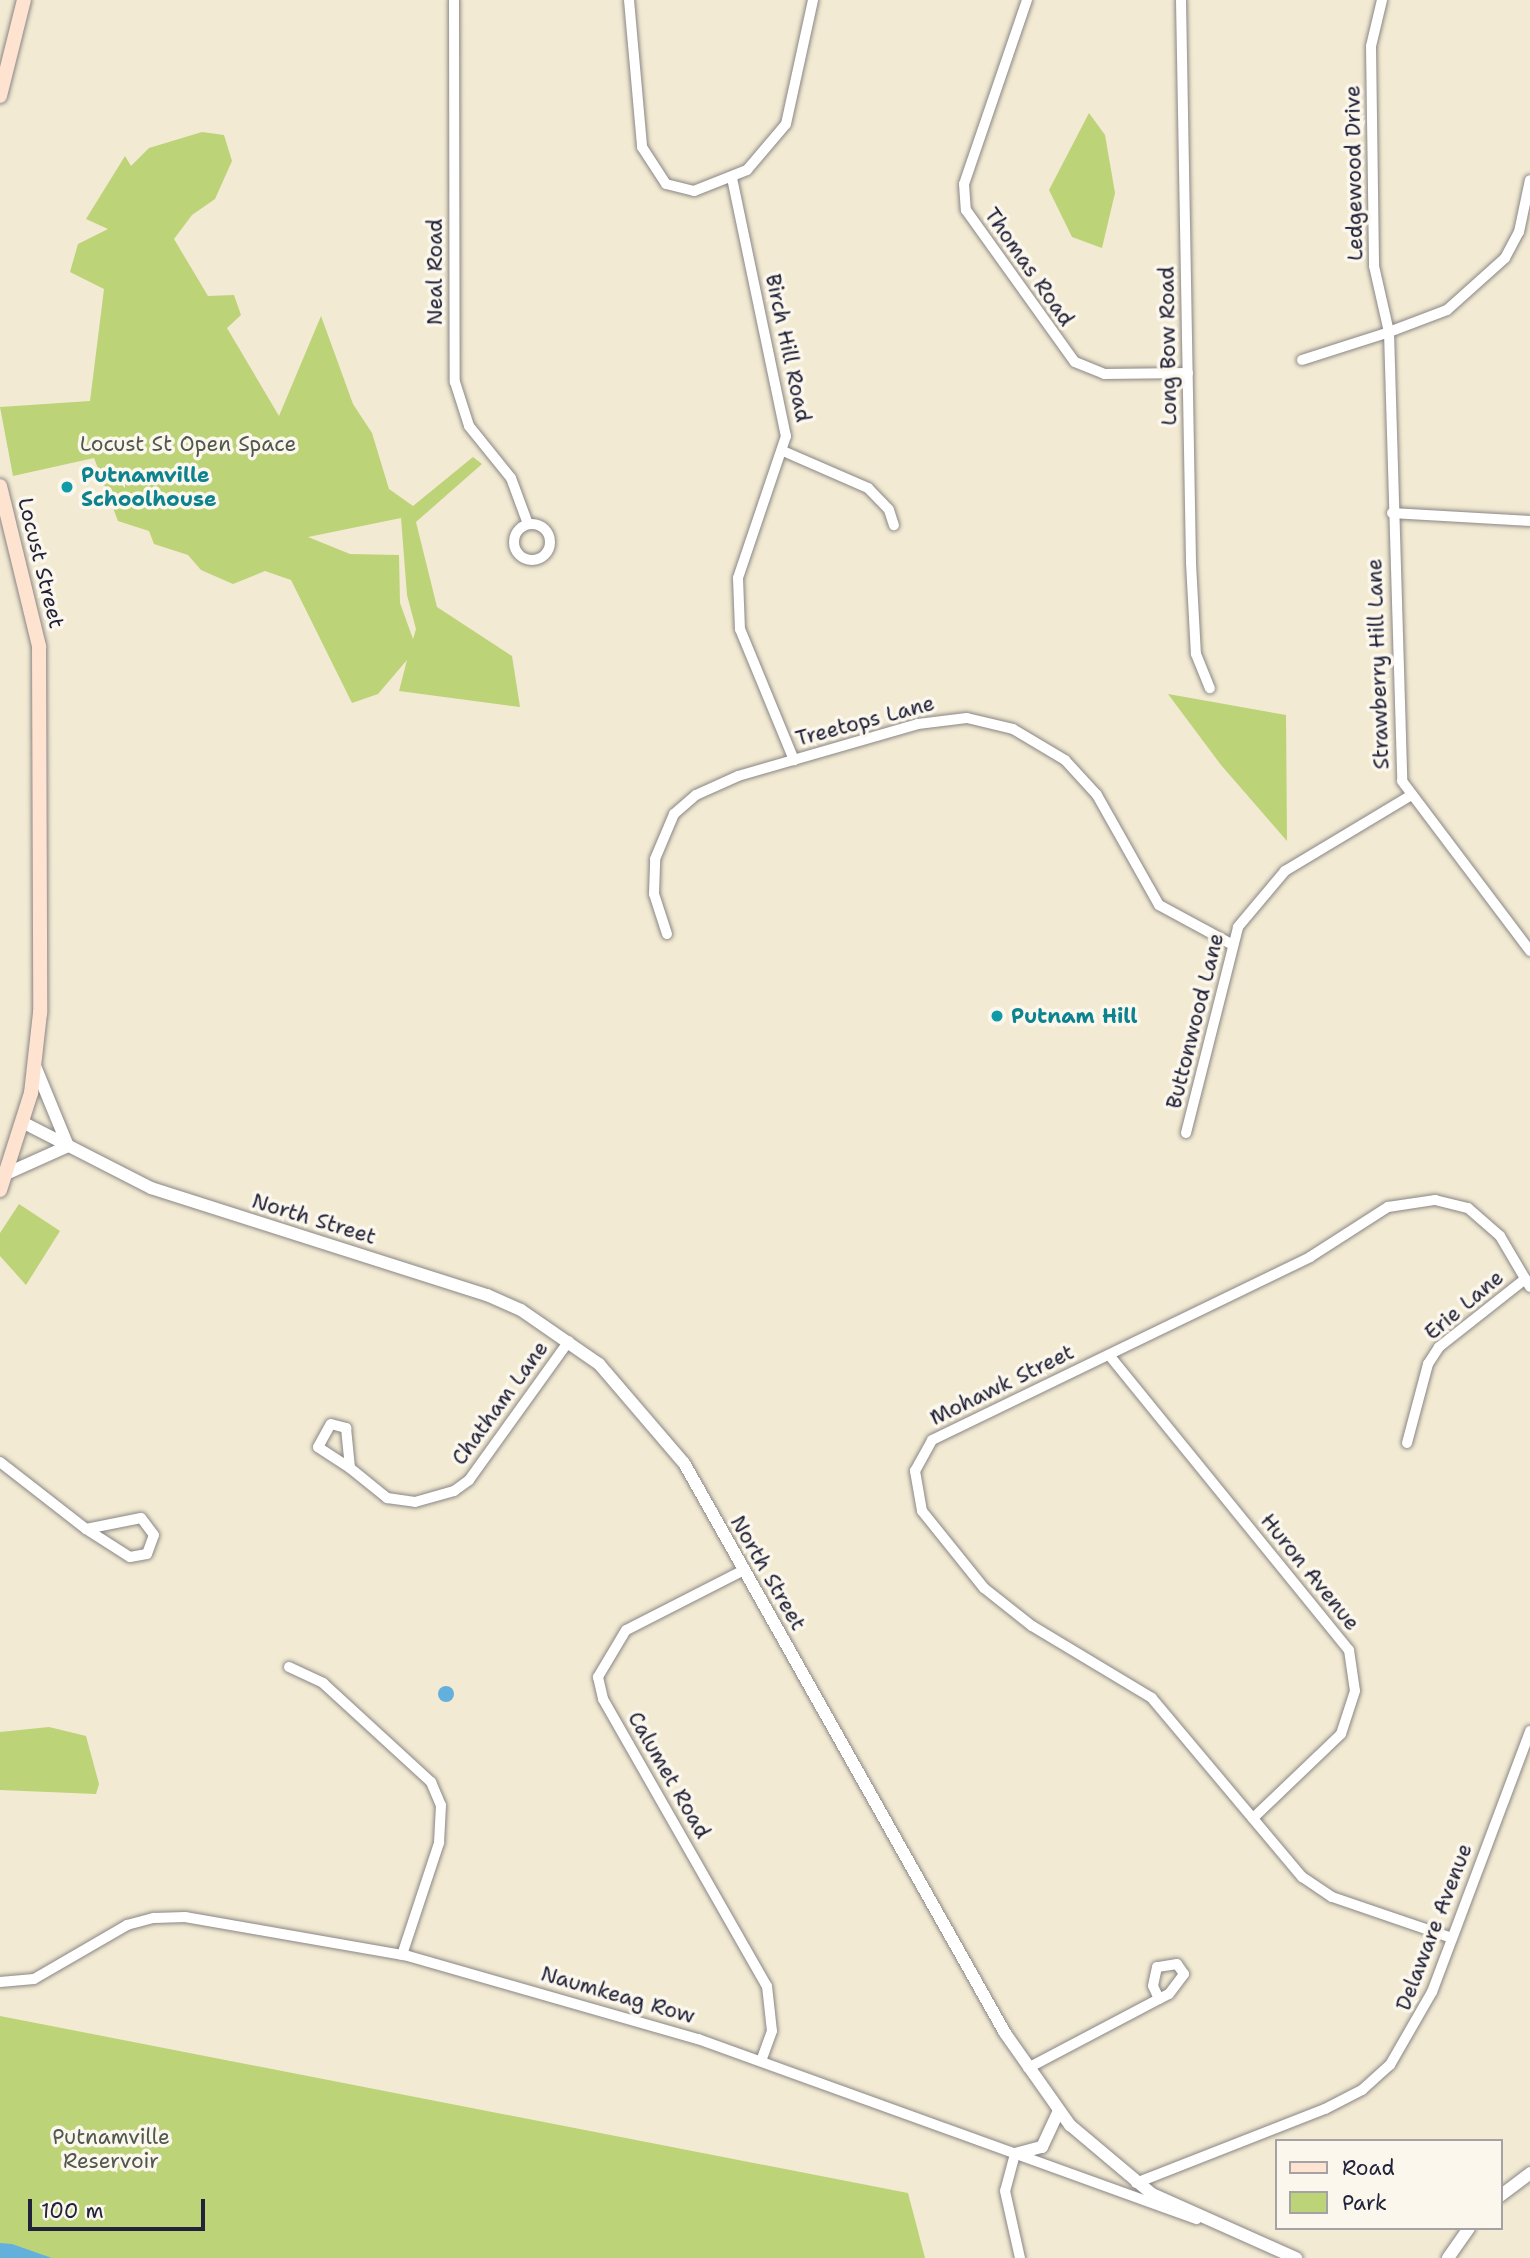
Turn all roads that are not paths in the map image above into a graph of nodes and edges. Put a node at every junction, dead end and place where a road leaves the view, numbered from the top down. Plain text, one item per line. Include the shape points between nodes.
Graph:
1 (24, 0) edge
2 (454, 0) edge
3 (629, 0) edge
4 (813, 0) edge
5 (1027, 0) edge
6 (1181, 0) edge
7 (1382, 0) edge
8 (0, 96) edge
9 (732, 178) junction
10 (1530, 180) edge
11 (1389, 332) junction
12 (1301, 360) dead end
13 (1188, 373) junction
14 (783, 451) junction
15 (0, 486) edge
16 (1392, 513) junction
17 (1530, 521) edge
18 (528, 524) dead end
19 (894, 525) dead end
20 (1210, 688) dead end
21 (794, 760) junction
22 (1410, 796) junction
23 (667, 934) dead end
24 (1231, 944) junction
25 (1530, 951) edge
26 (35, 1066) junction
27 (24, 1123) junction
28 (1186, 1133) dead end
29 (68, 1146) junction
30 (8, 1173) junction
31 (0, 1190) edge
32 (1527, 1283) edge
33 (569, 1341) junction
34 (1109, 1355) junction
35 (1407, 1443) dead end
36 (0, 1462) edge
37 (350, 1468) junction
38 (86, 1529) junction
39 (744, 1570) junction
40 (289, 1667) dead end
41 (1530, 1731) edge
42 (1253, 1818) junction
43 (1452, 1938) junction
44 (402, 1955) junction
45 (0, 1982) edge
46 (1159, 1999) dead end
47 (761, 2061) junction
48 (1028, 2068) junction
49 (1059, 2111) junction
50 (1015, 2154) junction
51 (1530, 2173) edge
52 (1136, 2183) junction
53 (1502, 2194) edge
54 (1217, 2227) junction
55 (1468, 2230) edge
56 (1020, 2258) edge
57 (1296, 2258) edge
58 (1449, 2258) edge

1 - 8 main road
2 - 18 street, Neal Road via 455,382 469,426 511,478
3 - 9 street via 633,94 654,174 694,191
4 - 9 street via 786,124 768,151
5 - 13 street, Thomas Road via 964,184 966,210 980,239 1075,362 1104,374
6 - 13 street, Long Bow Road
7 - 11 street, Ledgewood Drive via 1371,46 1374,253
9 - 14 street, Birch Hill Road via 784,424
10 - 11 street via 1520,232 1505,258 1447,310
11 - 12 street
11 - 16 street, Strawberry Hill Lane
13 - 20 street, Long Bow Road via 1196,654
14 - 19 street via 868,488 889,510
14 - 21 street, Birch Hill Road via 744,554 738,603 740,629
15 - 26 main road, Locust Street via 39,646
16 - 17 street
16 - 22 street, Strawberry Hill Lane via 1397,747
21 - 23 street, Treetops Lane via 721,782 674,814 652,877
21 - 24 street, Treetops Lane via 950,718 1013,729 1054,751 1097,795 1159,905
22 - 24 street, Buttonwood Lane via 1285,871
22 - 25 street, Strawberry Hill Lane
24 - 28 street, Buttonwood Lane
26 - 27 main road, Locust Street
26 - 29 street
27 - 29 street, North Street
27 - 30 main road, Locust Street
29 - 30 street
29 - 33 street, North Street via 150,1188 487,1294
30 - 31 main road, Locust Street
32 - 34 street, Mohawk Street via 1487,1221 1450,1202 1409,1201 1388,1207 1310,1257
32 - 35 street, Erie Lane via 1439,1347 1428,1364
33 - 37 street, Chatham Lane via 470,1480 454,1491 437,1500 399,1501 362,1482
33 - 39 street, North Street via 646,1412 684,1464
34 - 42 street, Huron Avenue via 1349,1650 1356,1691 1341,1734
34 - 42 street, Mohawk Street via 932,1440 920,1456 915,1491 946,1547 984,1588 1032,1626 1152,1698
36 - 38 street
37 - 37 street, Chatham Lane via 346,1428 331,1424 318,1447
38 - 38 street via 130,1557 147,1554 154,1535 141,1518
39 - 47 street, Calumet Road via 626,1630 598,1678 603,1699 767,1986 772,2031
39 - 48 street, North Street
40 - 44 street via 310,1672 430,1782 441,1805 439,1843
41 - 43 street, Delaware Avenue
42 - 43 street, Mohawk Street via 1302,1877 1332,1897
43 - 52 street, Delaware Avenue via 1413,2031 1390,2065 1362,2090
44 - 45 street, Naumkeag Row via 185,1917 154,1918 127,1925 34,1979
44 - 47 street, Naumkeag Row
46 - 48 street
47 - 50 street, Naumkeag Row
48 - 49 street, North Street
49 - 50 street via 1042,2147
49 - 52 street, North Street
50 - 54 street, Naumkeag Row
50 - 56 street via 1005,2191
51 - 53 street
52 - 54 street, North Street
54 - 57 street, North Street
55 - 58 street

